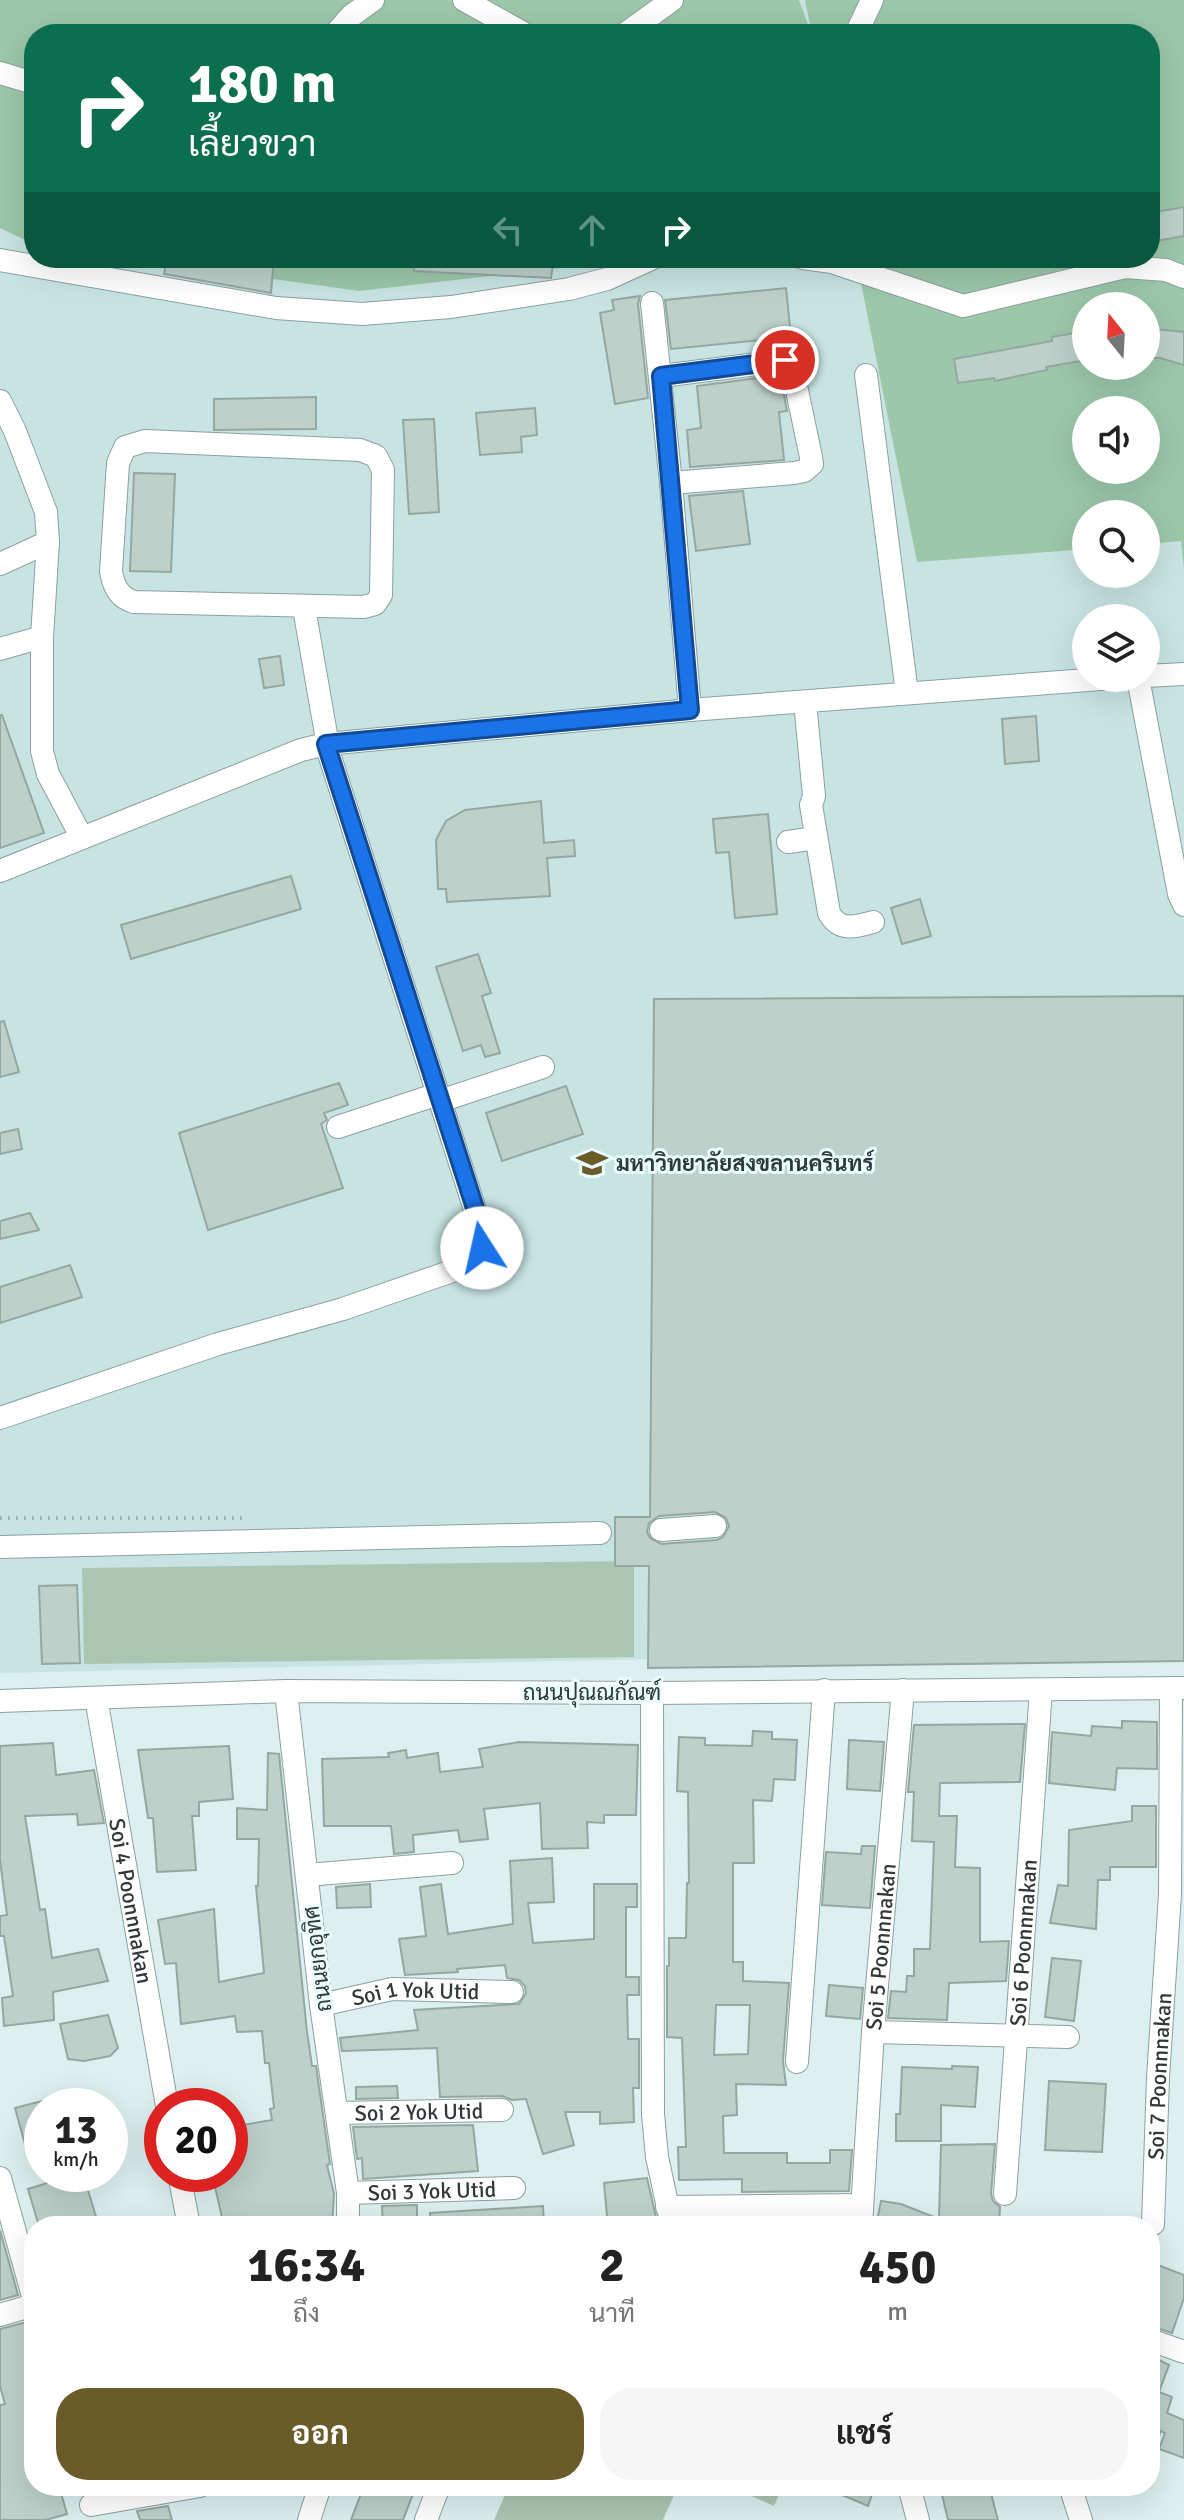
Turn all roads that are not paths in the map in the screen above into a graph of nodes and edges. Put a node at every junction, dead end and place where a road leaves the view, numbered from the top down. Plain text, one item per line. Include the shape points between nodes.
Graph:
1 (373, 0) edge
2 (464, 0) edge
3 (672, 0) edge
4 (872, 0) edge
5 (344, 24) edge
6 (507, 24) edge
7 (639, 24) edge
8 (861, 24) edge
9 (0, 73) edge
10 (24, 80) edge
11 (0, 260) edge
12 (24, 264) edge
13 (46, 268) edge
14 (631, 268) edge
15 (850, 268) edge
16 (1118, 268) edge
17 (1139, 268) edge
18 (1184, 277) edge
19 (652, 303) dead end
20 (866, 375) dead end
21 (661, 376) junction
22 (0, 401) edge
23 (8, 435) edge
24 (671, 483) junction
25 (48, 542) junction
26 (0, 564) edge
27 (304, 608) junction
28 (42, 637) junction
29 (0, 649) edge
30 (1184, 674) edge
31 (1160, 675) edge
32 (1072, 681) edge
33 (1141, 692) edge
34 (907, 693) junction
35 (805, 702) junction
36 (690, 710) junction
37 (326, 744) junction
38 (82, 838) junction
39 (816, 838) junction
40 (788, 842) dead end
41 (0, 871) edge
42 (1184, 905) edge
43 (873, 922) dead end
44 (543, 1067) dead end
45 (439, 1097) junction
46 (338, 1127) dead end
47 (0, 1418) edge
48 (715, 1526) dead end
49 (661, 1530) dead end
50 (600, 1533) dead end
51 (0, 1547) edge
52 (1178, 1688) edge
53 (824, 1690) junction
54 (903, 1690) junction
55 (1041, 1690) junction
56 (286, 1691) junction
57 (652, 1693) junction
58 (96, 1698) junction
59 (0, 1701) edge
60 (452, 1863) dead end
61 (307, 1875) junction
62 (512, 1992) dead end
63 (321, 2005) junction
64 (873, 2032) junction
65 (1068, 2037) dead end
66 (1018, 2038) junction
67 (797, 2062) dead end
68 (164, 2088) edge
69 (502, 2110) dead end
70 (337, 2113) junction
71 (0, 2178) edge
72 (514, 2188) dead end
73 (182, 2192) edge
74 (348, 2193) junction
75 (1005, 2194) dead end
76 (187, 2216) edge
77 (348, 2216) edge
78 (669, 2216) edge
79 (862, 2216) edge
80 (1153, 2216) edge
81 (24, 2266) edge
82 (24, 2307) edge
83 (0, 2315) edge
84 (1160, 2344) edge
85 (1184, 2352) edge
86 (139, 2496) edge
87 (317, 2496) edge
88 (435, 2496) edge
89 (912, 2496) edge
90 (1073, 2496) edge
91 (91, 2504) edge
92 (309, 2520) edge
93 (426, 2520) edge
94 (918, 2520) edge
95 (1081, 2520) edge

1 - 5 street
2 - 6 street
3 - 7 street
4 - 8 street
9 - 10 street
11 - 12 street
13 - 14 street via 276,308 362,314 569,289
15 - 16 street via 963,306
17 - 18 street
19 - 21 street
20 - 34 street
21 - 24 street
21 - 24 street via 789,361 812,461 794,473
22 - 23 street
23 - 25 street via 46,512
24 - 36 street
25 - 26 street
25 - 28 street
27 - 27 street via 124,599 111,567 118,463 125,447 145,441 360,450 376,456 383,470 381,595 369,606
27 - 37 street
28 - 29 street
28 - 38 street via 42,751 48,774
30 - 31 street
32 - 34 street
33 - 42 street
34 - 35 street
35 - 36 street
35 - 39 street
36 - 37 street
37 - 38 street
37 - 45 street
38 - 41 street
39 - 40 street
39 - 43 street via 831,918 849,927
44 - 45 street
45 - 46 street
45 - 47 street via 483,1233 480,1253 469,1263 343,1309 218,1344
48 - 49 street
50 - 51 street
52 - 55 street, ถนนปุณณกัณฑ์
52 - 80 street, Soi 7 Poonnnakan
53 - 54 street, ถนนปุณณกัณฑ์
53 - 57 street, ถนนปุณณกัณฑ์
53 - 67 street
54 - 55 street, ถนนปุณณกัณฑ์
54 - 64 street, Soi 5 Poonnnakan
55 - 66 street, Soi 6 Poonnnakan
56 - 57 street, ถนนปุณณกัณฑ์
56 - 58 street, ถนนปุณณกัณฑ์
56 - 61 street, ถนนยกอุทิศ
57 - 78 street via 653,2114
58 - 59 street, ถนนปุณณกัณฑ์
58 - 68 street, Soi 4 Poonnnakan
60 - 61 street
61 - 63 street, ถนนยกอุทิศ
62 - 63 street, Soi 1 Yok Utid via 392,1989
63 - 70 street, ถนนยกอุทิศ
64 - 66 street
64 - 79 street, Soi 5 Poonnnakan
65 - 66 street
66 - 75 street, Soi 6 Poonnnakan
69 - 70 street, Soi 2 Yok Utid
70 - 74 street, ถนนยกอุทิศ
71 - 81 street
72 - 74 street, Soi 3 Yok Utid
73 - 76 street
74 - 77 street, ถนนยกอุทิศ
82 - 83 street
84 - 85 street
86 - 91 street
87 - 92 street
88 - 93 street
89 - 94 street
90 - 95 street

